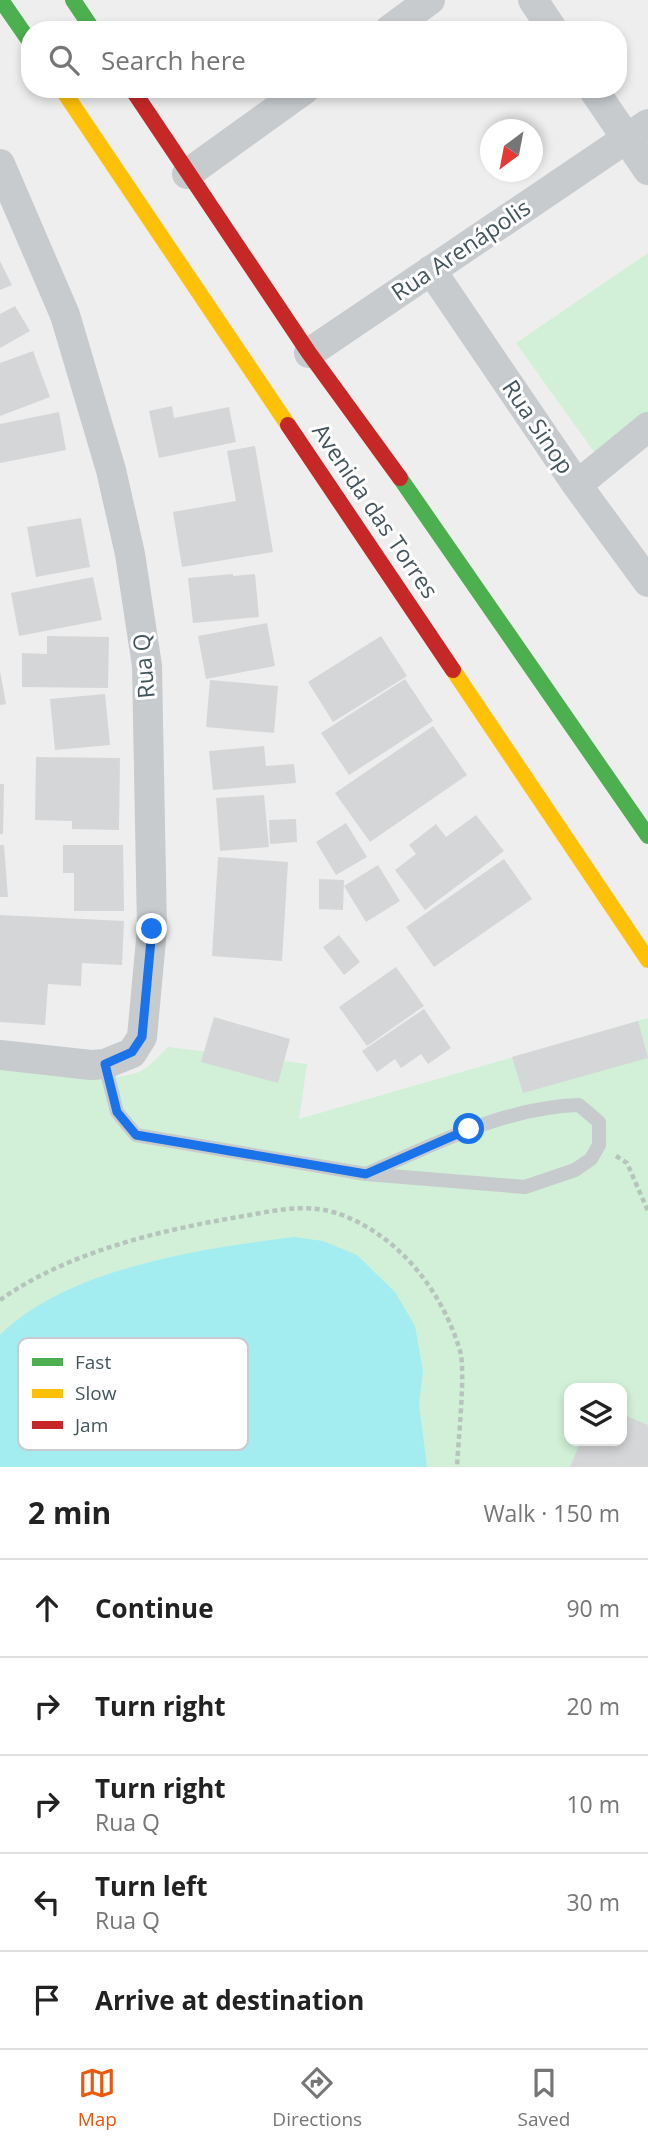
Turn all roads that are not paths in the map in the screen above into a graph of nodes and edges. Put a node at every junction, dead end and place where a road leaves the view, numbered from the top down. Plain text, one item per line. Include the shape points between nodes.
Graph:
1 (1, 0) edge
2 (73, 0) edge
3 (430, 0) edge
4 (533, 0) edge
5 (87, 21) edge
6 (401, 21) edge
7 (547, 21) edge
8 (21, 29) edge
9 (68, 98) edge
10 (138, 98) edge
11 (293, 98) edge
12 (602, 98) edge
13 (637, 131) edge
14 (0, 164) edge
15 (648, 170) edge
16 (187, 174) junction
17 (228, 268) dead end
18 (431, 270) junction
19 (212, 275) dead end
20 (265, 288) junction
21 (198, 289) junction
22 (309, 353) junction
23 (648, 427) edge
24 (577, 485) junction
25 (648, 582) edge
26 (648, 836) edge
27 (648, 960) edge
28 (0, 1055) edge
29 (105, 1064) junction
30 (366, 1174) junction

1 - 8 main road
2 - 5 main road
3 - 6 street
4 - 7 street
9 - 21 main road, Avenida das Torres
10 - 16 main road, Avenida das Torres
11 - 16 street
12 - 13 street
13 - 15 street
13 - 18 street, Rua Arenápolis
14 - 29 street, Rua Q via 65,315 111,470 130,554 147,666 152,929 145,1014 142,1037 132,1052
16 - 20 main road, Avenida das Torres
17 - 20 main road via 247,274
18 - 22 street, Rua Arenápolis
18 - 24 street, Rua Sinop
19 - 21 main road
20 - 22 main road, Avenida das Torres
21 - 27 main road, Avenida das Torres
22 - 26 main road, Avenida das Torres via 427,515
23 - 24 street
24 - 25 street, Rua Sinop
28 - 29 street
29 - 30 lane via 117,1112 136,1135
30 - 30 lane via 525,1187 575,1170 591,1159 599,1145 600,1122 579,1105 550,1106 469,1129

